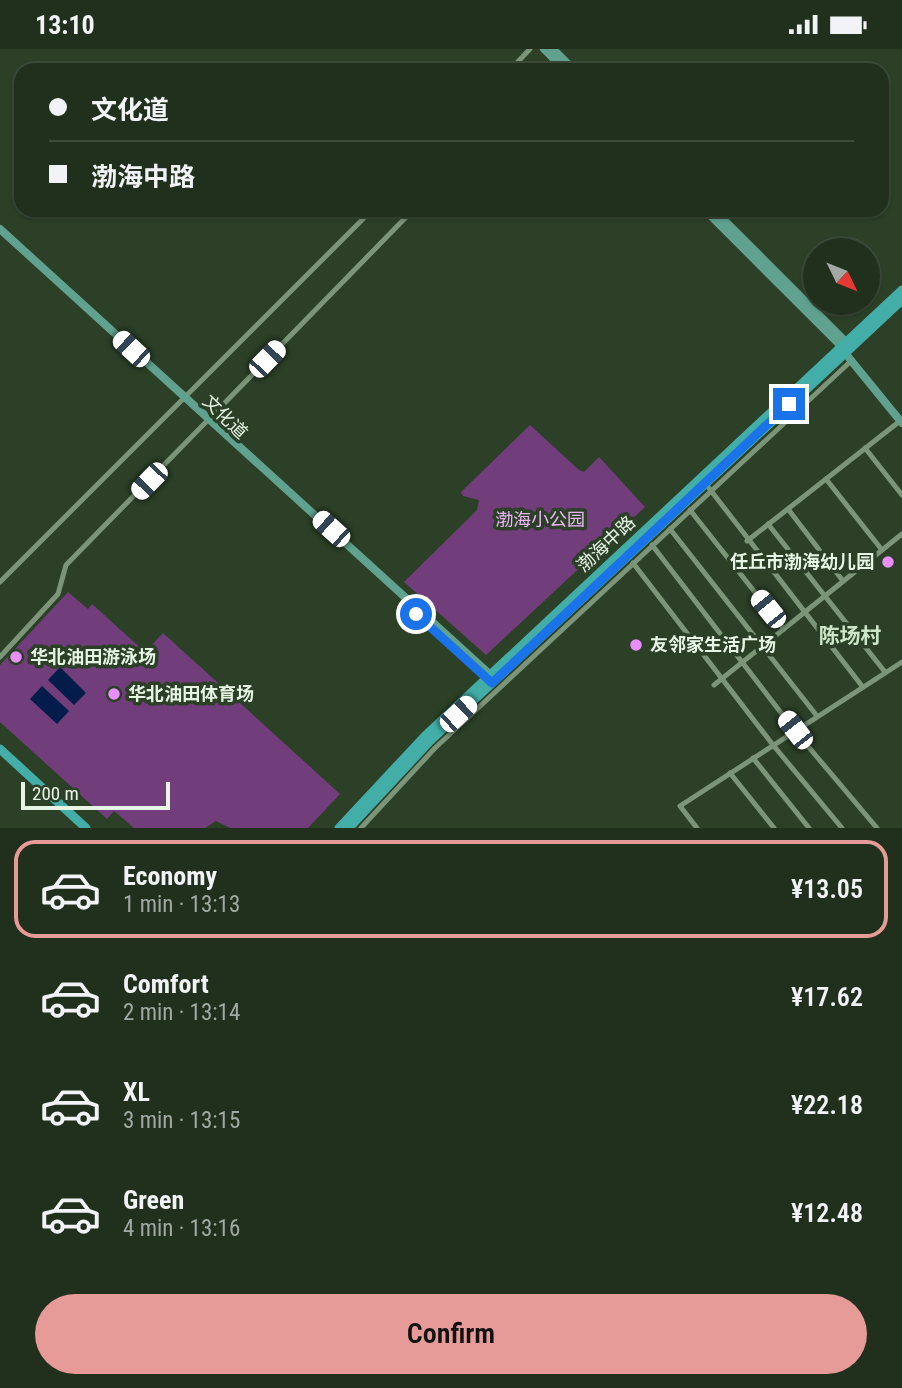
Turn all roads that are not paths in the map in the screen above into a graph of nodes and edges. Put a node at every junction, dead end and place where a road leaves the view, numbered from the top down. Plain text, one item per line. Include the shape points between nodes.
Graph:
1 (530, 49) edge
2 (544, 49) edge
3 (553, 49) edge
4 (558, 62) edge
5 (517, 63) edge
6 (567, 63) edge
7 (365, 217) edge
8 (406, 217) edge
9 (712, 217) edge
10 (721, 217) edge
11 (0, 229) edge
12 (902, 290) edge
13 (902, 300) edge
14 (847, 350) junction
15 (185, 399) junction
16 (208, 420) junction
17 (901, 422) edge
18 (865, 448) junction
19 (826, 479) junction
20 (708, 487) junction
21 (902, 495) edge
22 (788, 509) junction
23 (690, 510) junction
24 (768, 524) junction
25 (670, 529) junction
26 (902, 534) edge
27 (747, 541) junction
28 (652, 545) junction
29 (882, 550) junction
30 (633, 563) junction
31 (844, 581) junction
32 (0, 582) edge
33 (824, 596) junction
34 (804, 613) junction
35 (784, 629) junction
36 (762, 646) junction
37 (0, 657) edge
38 (742, 662) junction
39 (902, 662) edge
40 (885, 672) junction
41 (723, 678) junction
42 (491, 679) junction
43 (714, 685) dead end
44 (862, 686) junction
45 (817, 716) junction
46 (795, 730) junction
47 (773, 745) junction
48 (0, 749) edge
49 (0, 757) edge
50 (753, 758) junction
51 (730, 773) junction
52 (78, 828) edge
53 (86, 828) edge
54 (339, 828) edge
55 (349, 828) edge
56 (361, 828) edge
57 (697, 828) edge
58 (774, 828) edge
59 (809, 828) edge
60 (842, 828) edge
61 (877, 828) edge

1 - 5 street
2 - 4 main road
3 - 6 main road
7 - 15 street
8 - 16 street
9 - 14 main road
10 - 14 main road
11 - 15 main road, 文化道
12 - 14 main road, 渤海中路
13 - 14 main road, 渤海中路
14 - 17 main road
14 - 20 main road, 渤海中路
14 - 42 main road, 渤海中路
15 - 16 main road, 文化道
15 - 32 street
16 - 37 street via 66,565 58,594
16 - 42 main road, 文化道
17 - 18 street
18 - 19 street
18 - 21 street
19 - 22 street
19 - 29 street
20 - 23 street
20 - 27 street
20 - 42 main road, 渤海中路
22 - 24 street
22 - 31 street
23 - 25 street
23 - 35 street
24 - 27 street
24 - 33 street
25 - 28 street
25 - 36 street
26 - 29 street
27 - 34 street
28 - 30 street
28 - 38 street
29 - 31 street
30 - 41 street
30 - 56 street via 424,758
31 - 33 street
33 - 34 street
33 - 40 street
34 - 35 street
34 - 44 street
35 - 36 street
36 - 38 street
36 - 45 street
38 - 41 street
38 - 46 street
39 - 40 street
40 - 44 street
41 - 43 street
41 - 47 street
42 - 54 main road, 渤海中路 via 425,736
42 - 55 main road, 渤海中路
44 - 45 street
45 - 46 street
46 - 47 street
46 - 61 street
47 - 50 street
47 - 60 street
48 - 53 main road
49 - 52 main road
50 - 51 street
50 - 59 street
51 - 57 street via 680,806
51 - 58 street

